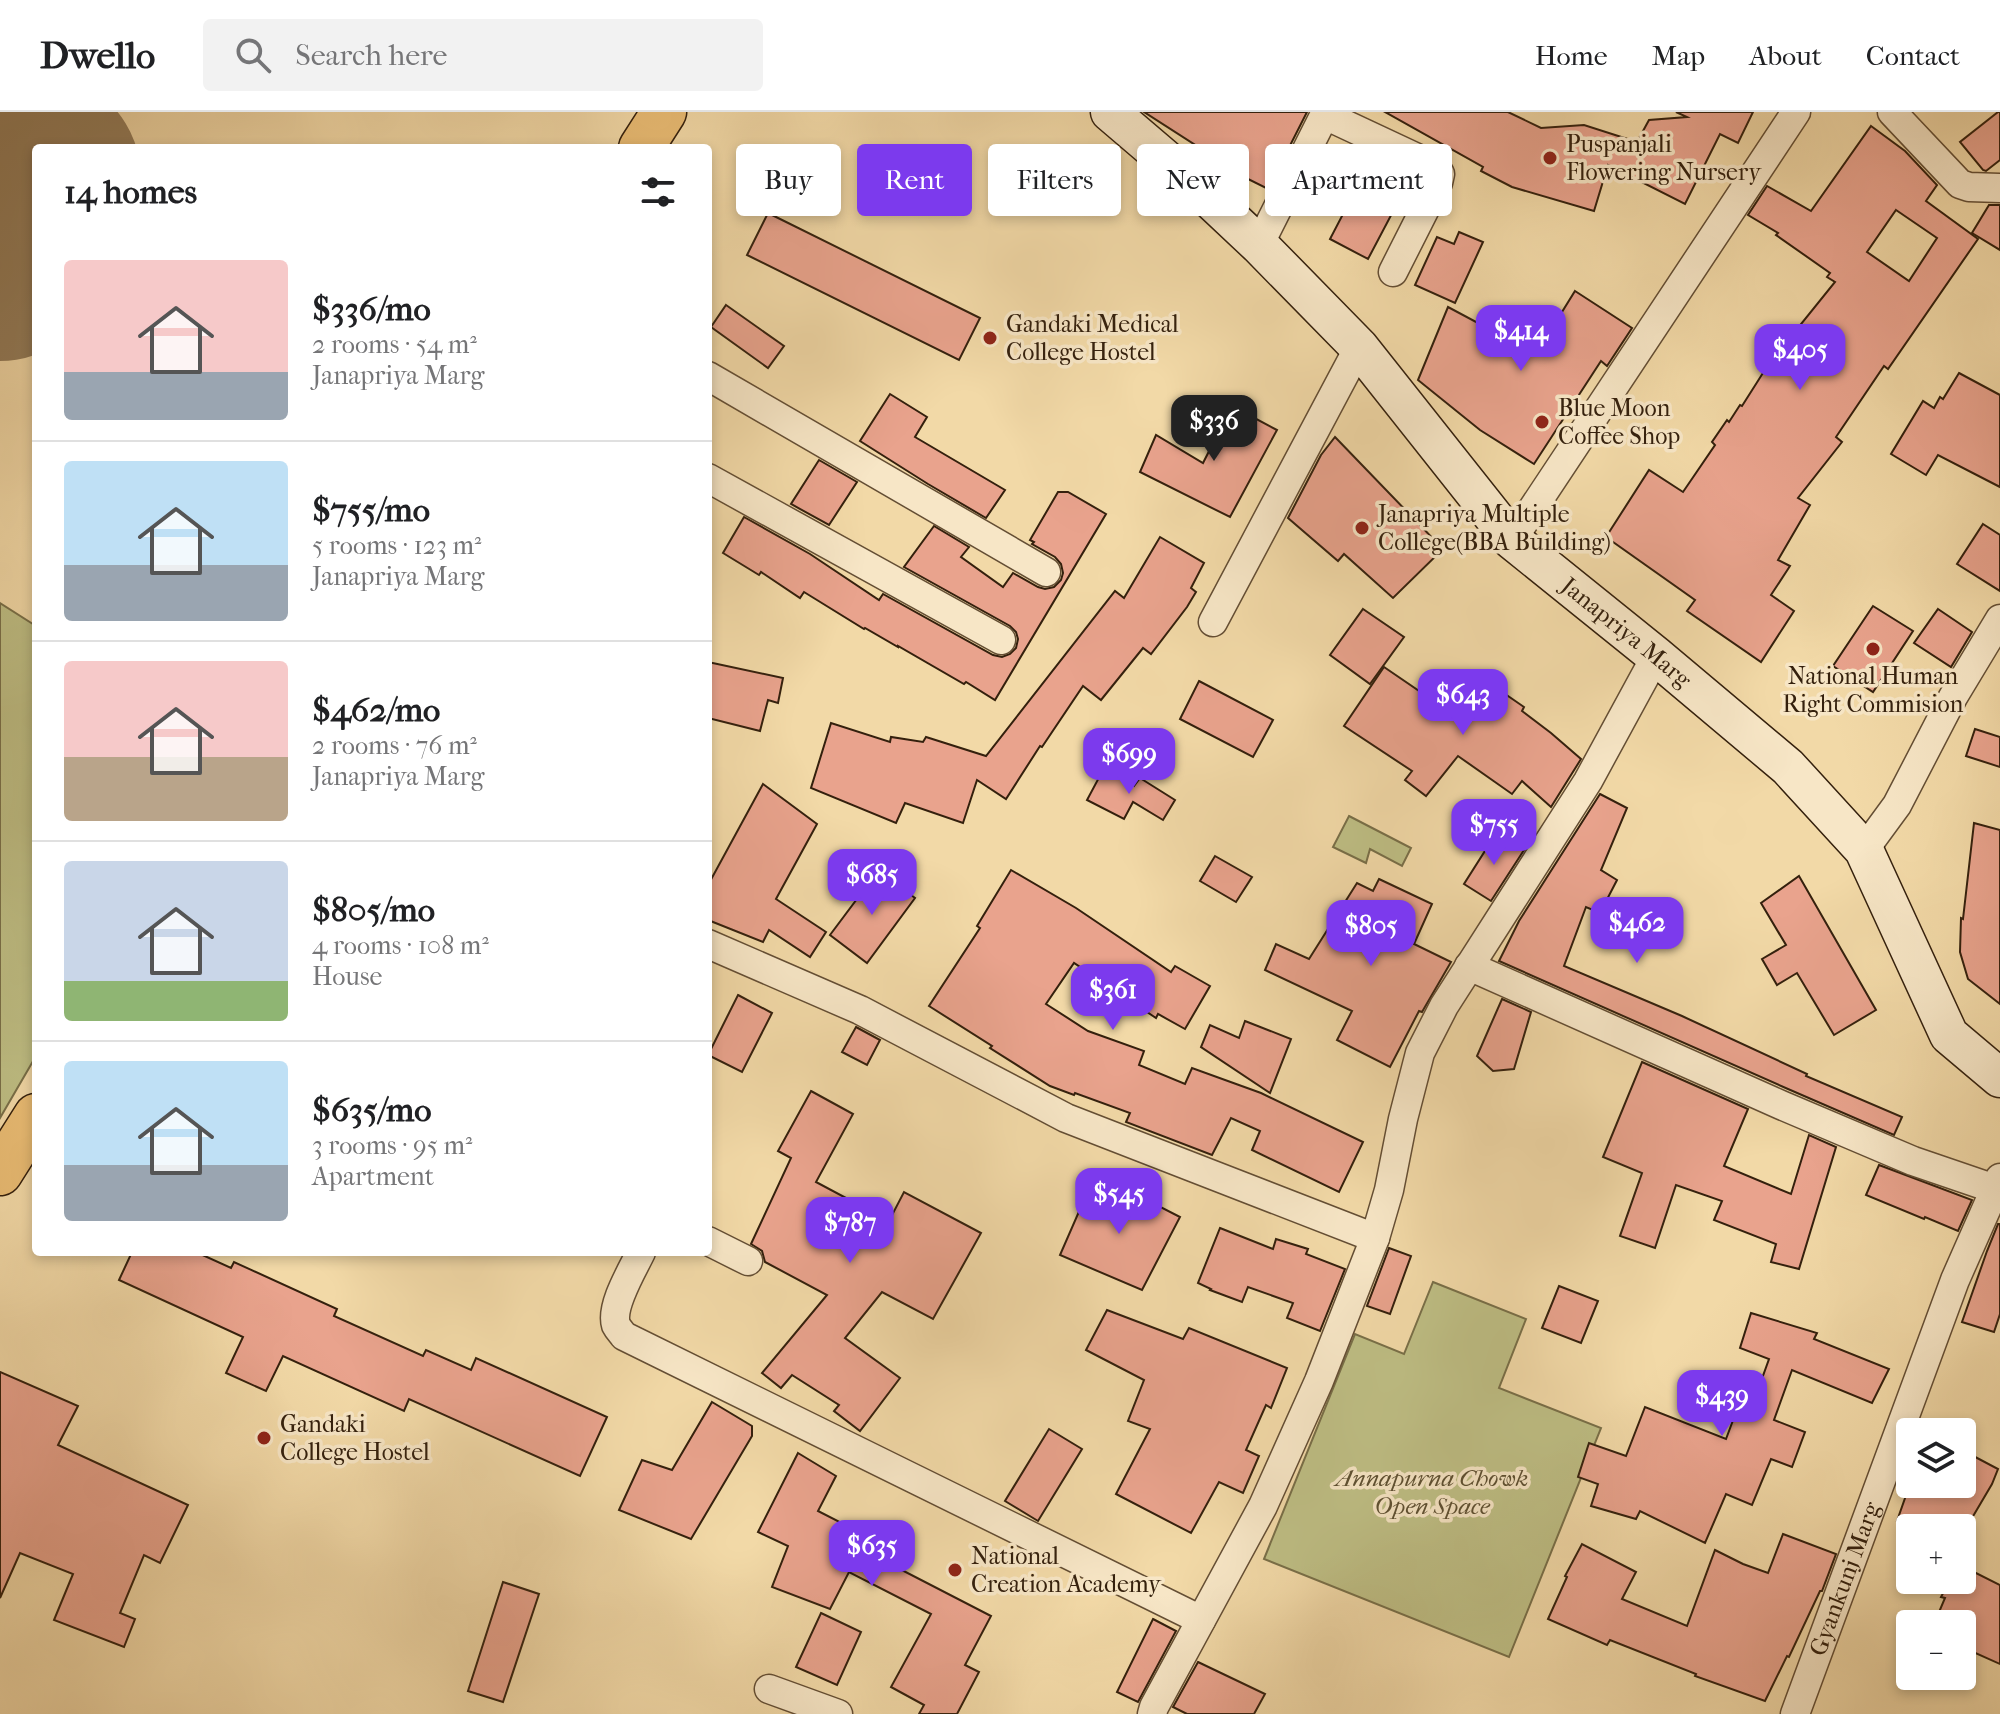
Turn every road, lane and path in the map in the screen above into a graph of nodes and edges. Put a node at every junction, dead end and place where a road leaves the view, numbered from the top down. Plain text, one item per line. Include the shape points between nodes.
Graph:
1 (664, 112) edge
2 (1110, 112) edge
3 (1796, 112) edge
4 (1892, 112) edge
5 (1326, 113) edge
6 (644, 144) edge
7 (2000, 188) edge
8 (1259, 245) junction
9 (1393, 272) dead end
10 (1359, 347) junction
11 (712, 378) edge
12 (712, 480) edge
13 (1512, 540) junction
14 (1046, 572) dead end
15 (2000, 619) edge
16 (1213, 622) dead end
17 (1001, 640) dead end
18 (1656, 656) junction
19 (1864, 850) junction
20 (712, 946) edge
21 (1469, 966) junction
22 (2000, 1078) edge
23 (32, 1122) edge
24 (0, 1173) edge
25 (1997, 1184) edge
26 (1375, 1238) junction
27 (712, 1243) edge
28 (639, 1256) edge
29 (748, 1261) dead end
30 (1201, 1620) junction
31 (769, 1689) dead end
32 (838, 1714) edge
33 (1152, 1714) edge
34 (1795, 1714) edge

1 - 6 highway
2 - 8 main road, Janapriya Marg
3 - 13 street
4 - 7 street via 1960,184
5 - 8 street
5 - 9 street via 1436,167 1440,174
8 - 10 main road, Janapriya Marg
10 - 13 main road, Janapriya Marg
10 - 16 street
11 - 14 street
12 - 17 street
13 - 18 main road, Janapriya Marg
15 - 19 street via 1897,805
18 - 19 main road, Janapriya Marg via 1788,767
18 - 21 street via 1588,781
19 - 22 main road, Janapriya Marg via 1949,1035
20 - 26 street via 860,1010 1066,1118
21 - 25 street via 1913,1161
21 - 26 street via 1420,1053
23 - 24 highway
25 - 34 street, Gyankunj Marg via 1955,1280
26 - 30 street via 1263,1506
27 - 29 street
28 - 30 street via 617,1307 616,1325 624,1336
30 - 33 street
31 - 32 street

